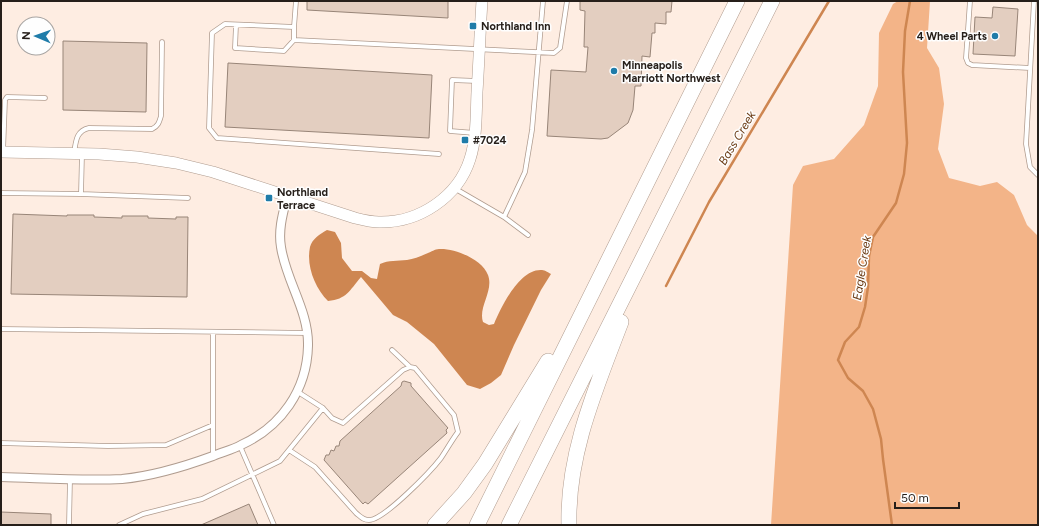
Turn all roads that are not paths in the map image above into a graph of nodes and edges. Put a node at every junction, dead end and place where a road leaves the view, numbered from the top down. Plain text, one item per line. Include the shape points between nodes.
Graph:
1 (296, 1) edge
2 (482, 1) edge
3 (543, 1) edge
4 (567, 1) edge
5 (736, 1) edge
6 (772, 1) edge
7 (970, 1) edge
8 (1033, 1) edge
9 (236, 25) junction
10 (294, 27) junction
11 (294, 40) junction
12 (162, 42) dead end
13 (479, 49) junction
14 (539, 51) junction
15 (1030, 68) junction
16 (478, 81) junction
17 (44, 98) dead end
18 (475, 133) junction
19 (2, 152) edge
20 (78, 153) junction
21 (439, 154) dead end
22 (1038, 175) edge
23 (453, 188) junction
24 (1, 193) edge
25 (81, 194) junction
26 (287, 197) junction
27 (188, 198) dead end
28 (504, 217) junction
29 (528, 235) dead end
30 (650, 243) junction
31 (600, 276) junction
32 (1, 329) edge
33 (213, 332) junction
34 (307, 333) junction
35 (392, 350) dead end
36 (410, 367) junction
37 (298, 392) junction
38 (323, 408) junction
39 (213, 425) junction
40 (1, 444) edge
41 (240, 446) junction
42 (289, 450) junction
43 (213, 456) junction
44 (253, 474) junction
45 (1, 477) edge
46 (70, 479) junction
47 (69, 525) edge
48 (119, 525) edge
49 (274, 525) edge
50 (435, 525) edge
51 (477, 525) edge
52 (509, 525) edge
53 (569, 525) edge

1 - 10 lane
2 - 13 street
3 - 14 lane
4 - 14 lane via 560,48 554,53
5 - 31 highway
6 - 30 highway
7 - 15 lane via 966,58 968,63
8 - 15 lane
9 - 10 lane
9 - 11 lane via 235,48 284,51
9 - 21 lane via 225,24 212,33 209,128 217,138
10 - 11 lane
11 - 13 lane
12 - 20 lane via 161,116 156,127 84,129 79,132
13 - 14 lane
13 - 16 street
14 - 28 lane via 532,130 525,172
15 - 22 lane via 1026,144 1030,167
16 - 18 street
16 - 18 lane via 452,80 450,131
17 - 19 lane via 7,97
18 - 23 street via 466,169
19 - 20 street
20 - 25 lane
20 - 26 street via 137,157 176,163 213,172
23 - 26 street via 425,212 394,222 355,218
23 - 28 lane
24 - 25 lane
25 - 27 lane
26 - 34 street via 280,227 280,246 303,312
28 - 29 lane
30 - 52 highway
30 - 53 highway via 582,429 571,480
31 - 50 highway via 485,464 464,493
31 - 51 highway
32 - 33 lane
33 - 34 lane
33 - 39 lane
34 - 37 street via 307,362
35 - 36 lane
36 - 38 lane via 403,370 343,423 332,418
36 - 42 lane via 415,368 454,415 458,432 440,458 415,485 376,519 363,519 315,467
37 - 38 lane
37 - 41 street via 285,412 272,425
38 - 42 lane
39 - 40 lane via 166,444
39 - 43 lane
41 - 43 street
41 - 44 lane
42 - 44 lane via 280,461
43 - 46 street via 153,475
44 - 48 lane via 202,499 143,514
44 - 49 lane
45 - 46 street
46 - 47 lane

